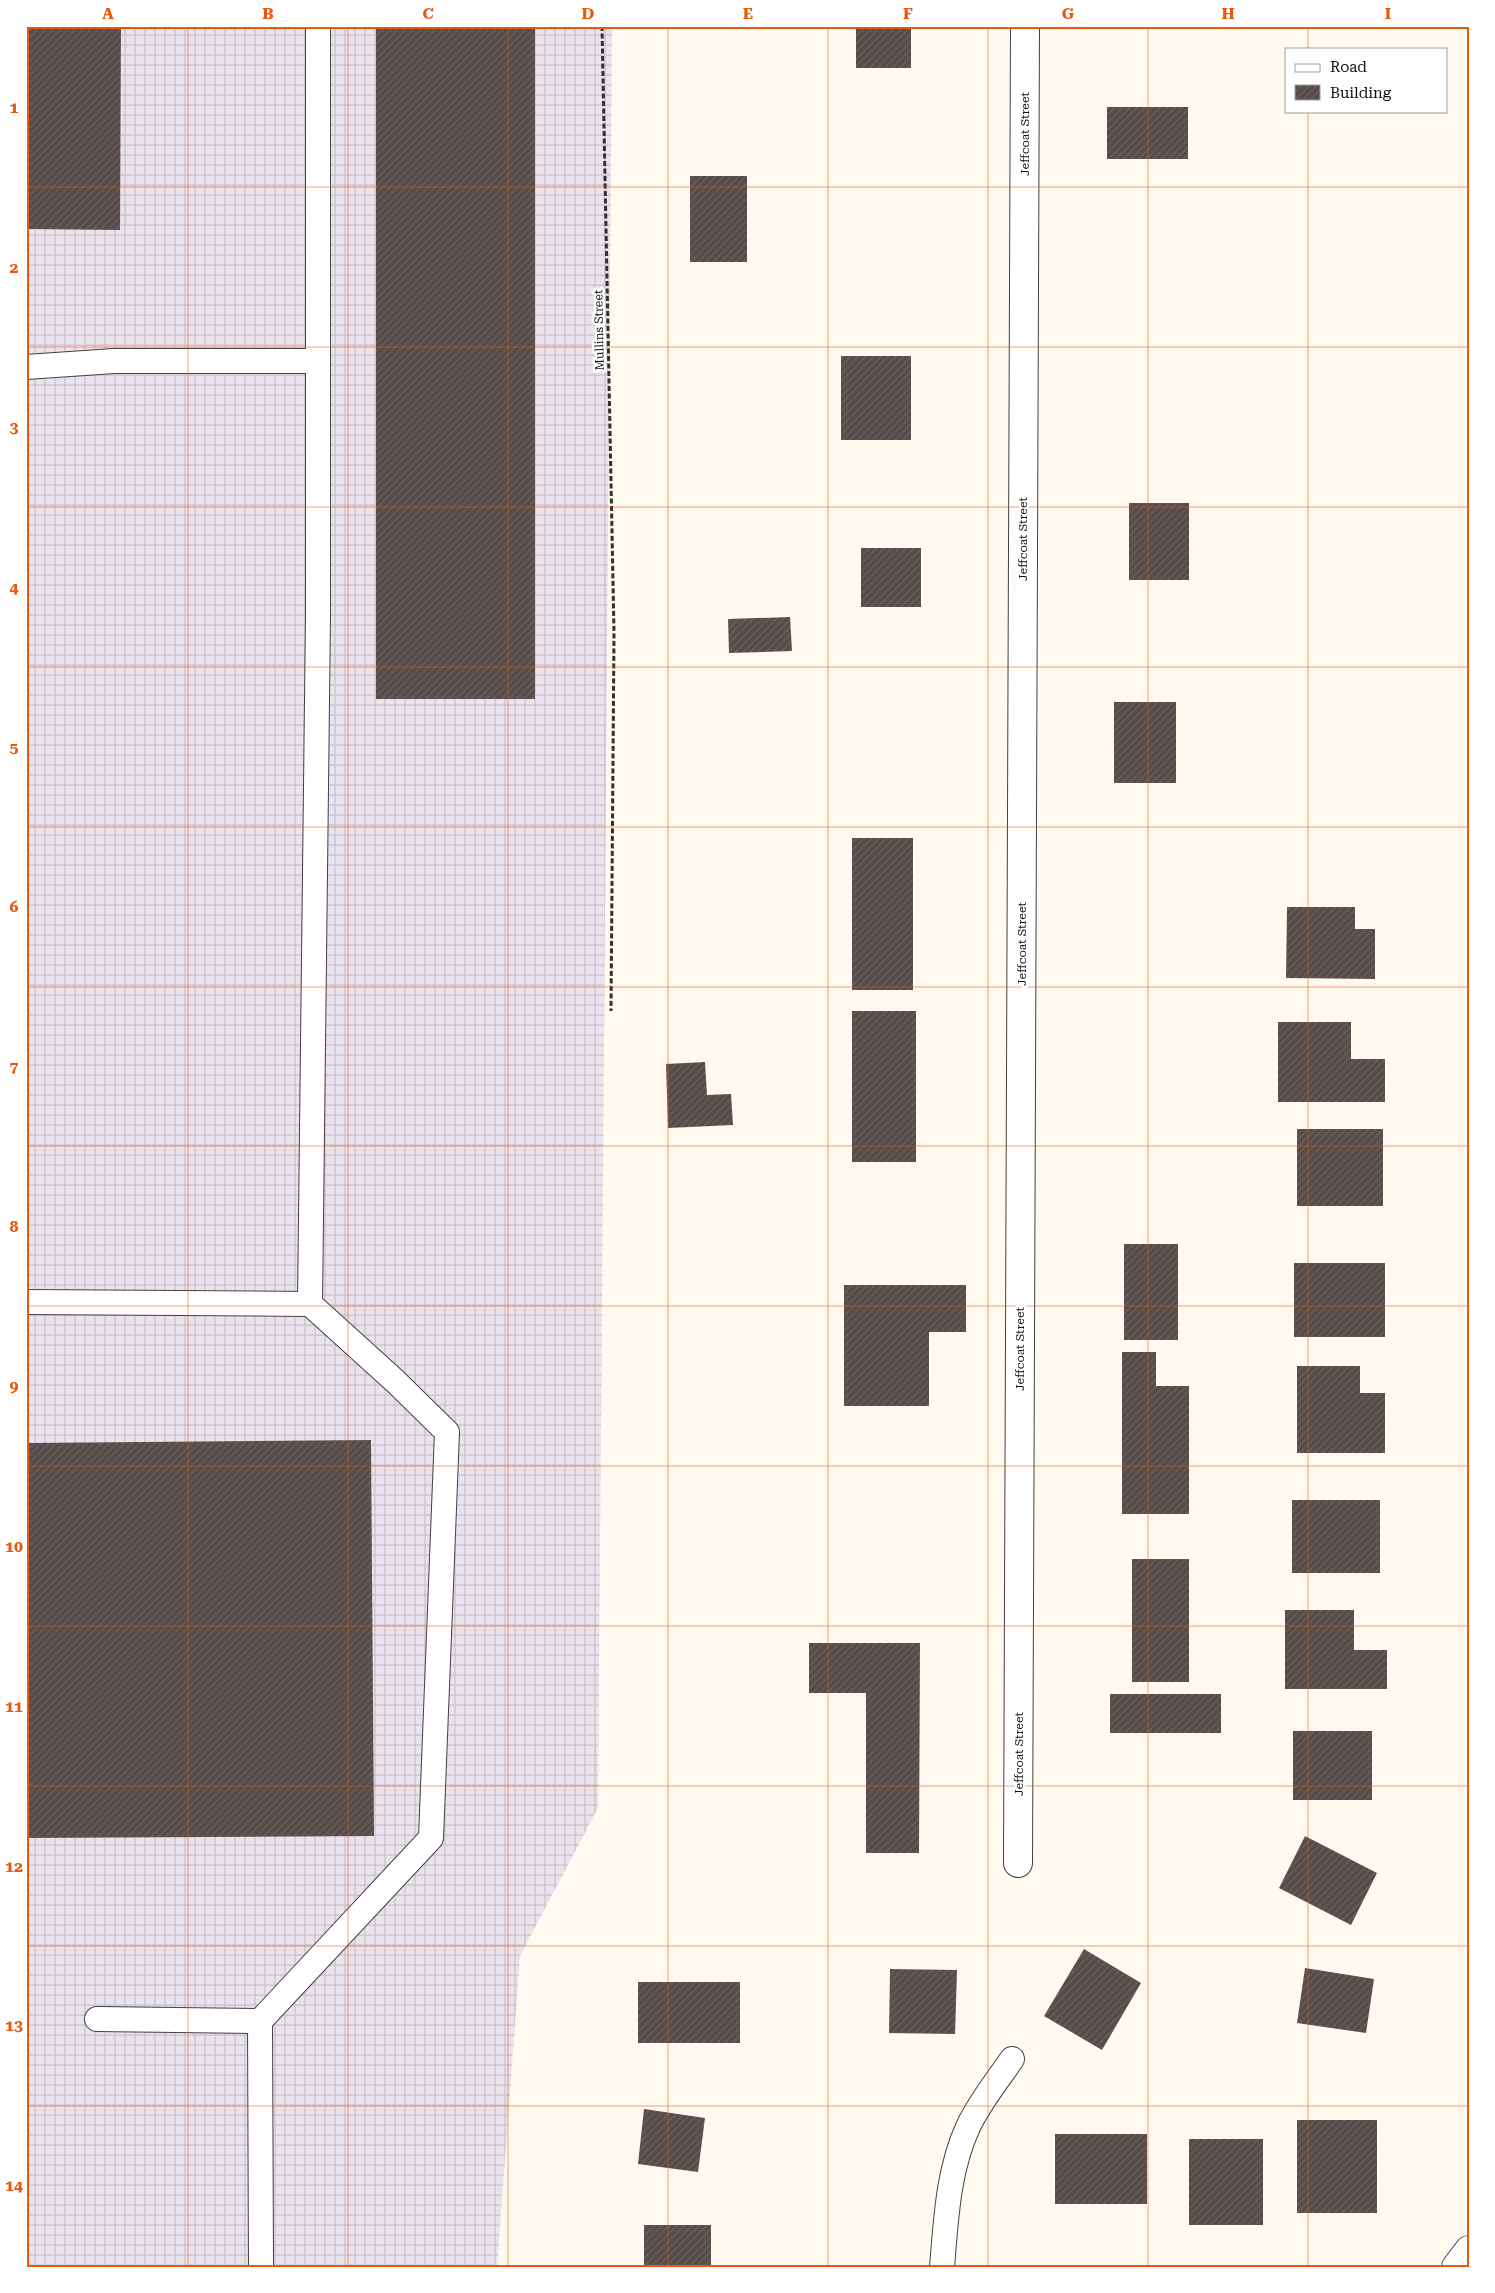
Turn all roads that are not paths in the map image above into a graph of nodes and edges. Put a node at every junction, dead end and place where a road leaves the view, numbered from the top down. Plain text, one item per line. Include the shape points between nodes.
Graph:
1 (318, 26) edge
2 (1025, 26) edge
3 (318, 361) junction
4 (26, 367) edge
5 (26, 1302) edge
6 (310, 1304) junction
7 (1018, 1862) dead end
8 (97, 2019) dead end
9 (260, 2021) junction
10 (1012, 2059) dead end
11 (1469, 2250) edge
12 (261, 2267) edge
13 (942, 2267) edge
14 (1456, 2267) edge

1 - 3 lane
2 - 7 street, Jeffcoat Street
3 - 4 lane via 114,361
3 - 6 lane
5 - 6 lane
6 - 9 lane via 447,1432 431,1838
8 - 9 lane
9 - 12 lane
10 - 13 lane via 968,2127 958,2156 949,2200
11 - 14 street

